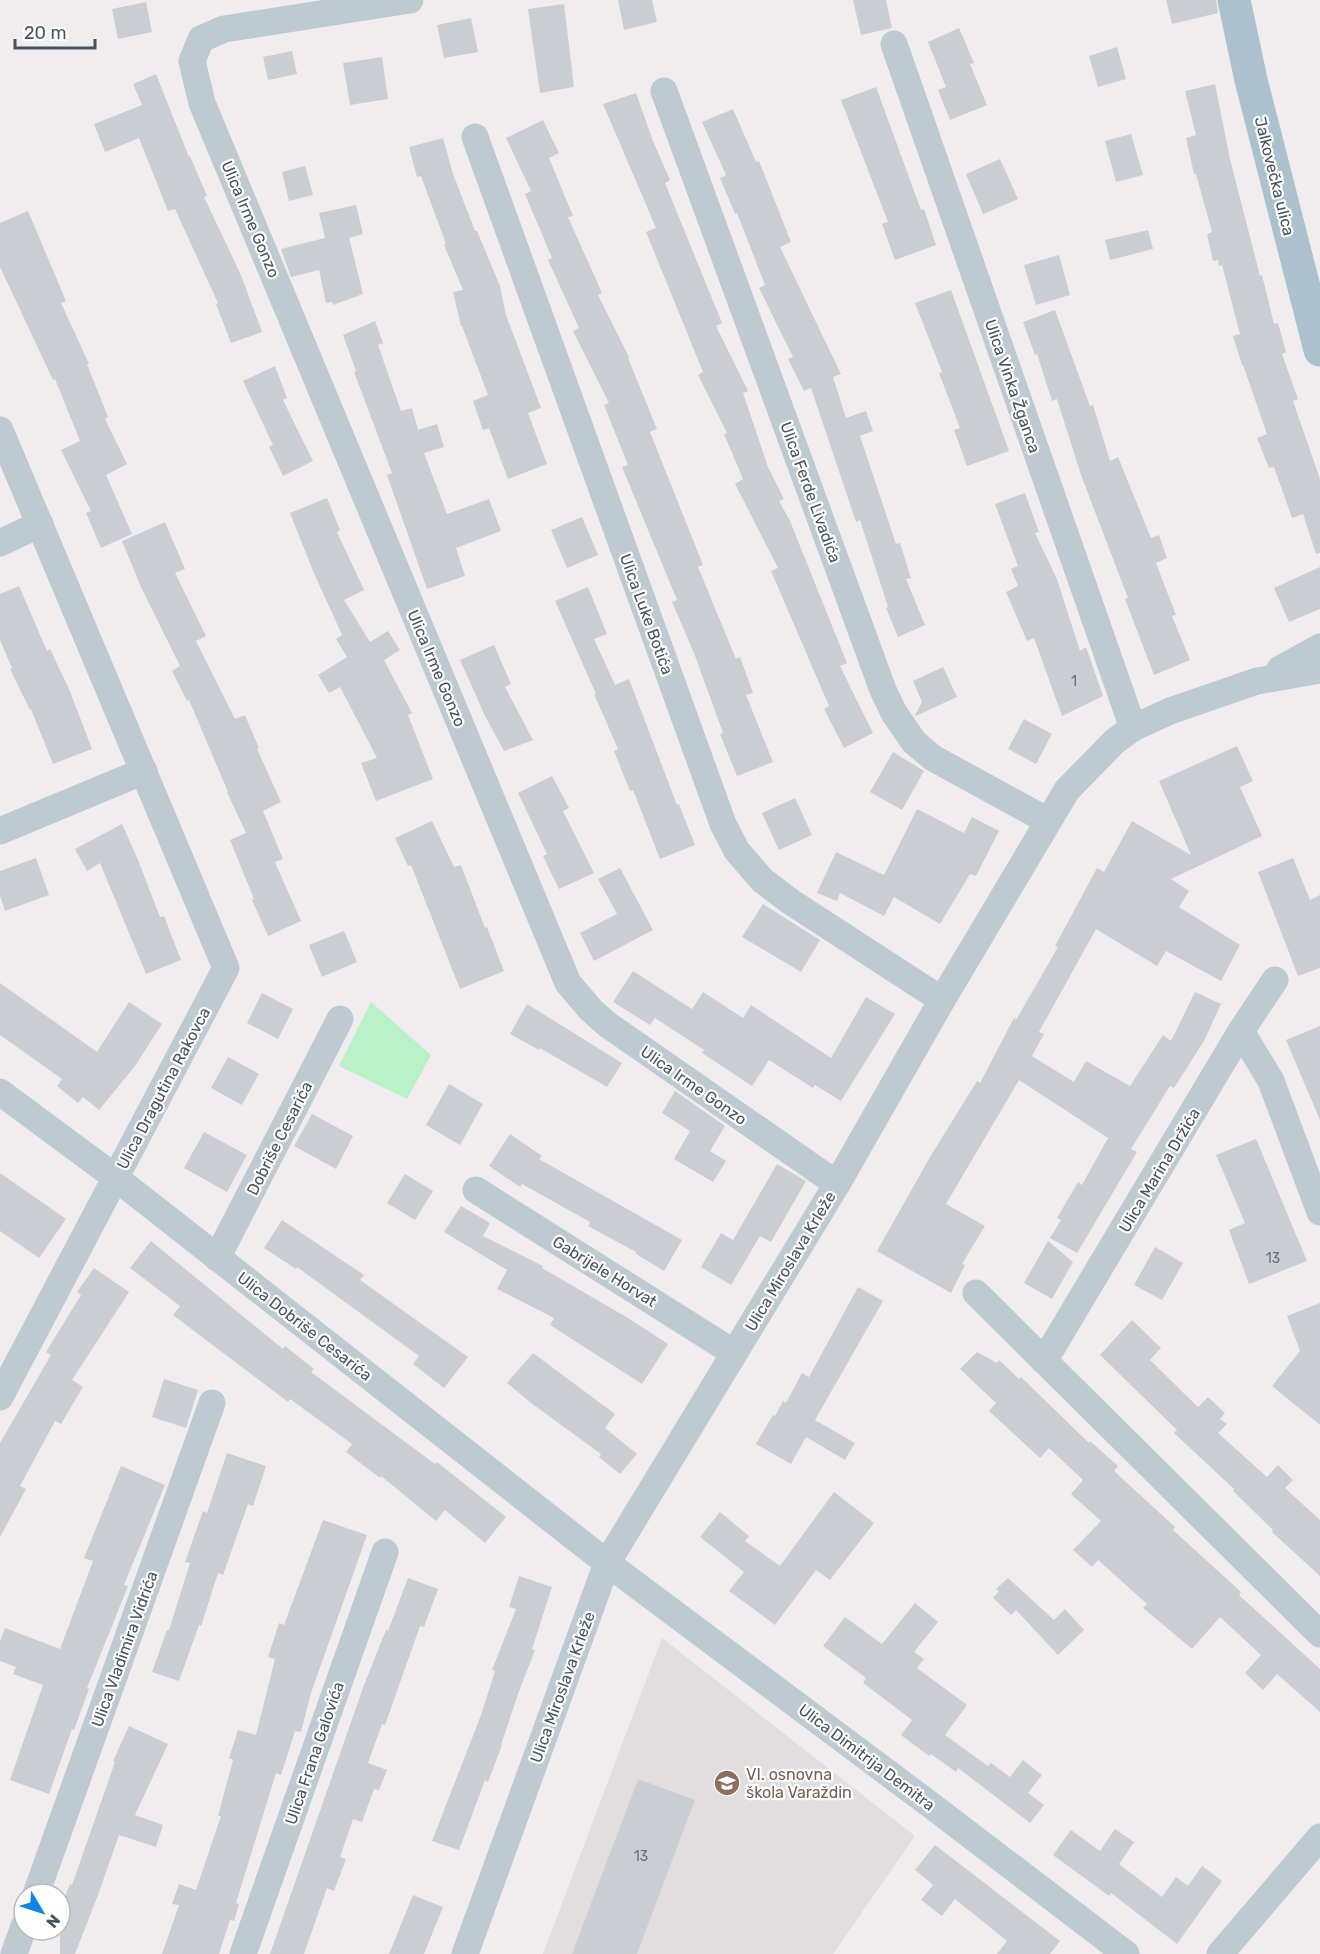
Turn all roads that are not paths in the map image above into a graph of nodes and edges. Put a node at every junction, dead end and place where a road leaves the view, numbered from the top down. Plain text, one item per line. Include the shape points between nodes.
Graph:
1 (410, 0) edge
2 (1234, 0) edge
3 (894, 44) dead end
4 (664, 91) dead end
5 (475, 137) dead end
6 (1320, 350) edge
7 (0, 430) edge
8 (40, 524) junction
9 (0, 543) edge
10 (1320, 647) edge
11 (1320, 670) edge
12 (1257, 681) junction
13 (1133, 728) junction
14 (144, 771) junction
15 (1048, 821) junction
16 (0, 831) edge
17 (1275, 980) dead end
18 (942, 1000) junction
19 (340, 1019) dead end
20 (1241, 1031) junction
21 (0, 1092) edge
22 (116, 1178) junction
23 (837, 1184) junction
24 (476, 1190) dead end
25 (1320, 1212) edge
26 (217, 1257) junction
27 (976, 1293) dead end
28 (734, 1353) junction
29 (1044, 1361) junction
30 (0, 1397) edge
31 (212, 1403) dead end
32 (385, 1552) dead end
33 (607, 1563) junction
34 (1320, 1634) edge
35 (1320, 1838) edge
36 (40, 1882) edge
37 (243, 1954) edge
38 (465, 1954) edge
39 (1125, 1954) edge
40 (1220, 1954) edge

1 - 23 street, Ulica Irme Gonzo via 224,29 201,39 192,61 202,103 568,983 608,1025
2 - 6 main road, Jalkovečka ulica
3 - 13 street, Ulica Vinka Žganca
4 - 15 street, Ulica Ferde Livadića via 894,713 914,742 933,758
5 - 18 street, Ulica Luke Botića via 723,824 737,851 762,880 791,902
7 - 8 street, Ulica Dragutina Rakovca
8 - 9 street
8 - 14 street, Ulica Dragutina Rakovca
10 - 12 street, Ulica Miroslava Krleže
11 - 12 street, Ulica Miroslava Krleže
12 - 13 street, Ulica Miroslava Krleže
13 - 15 street, Ulica Miroslava Krleže via 1067,790
14 - 16 street
14 - 22 street, Ulica Dragutina Rakovca via 226,968
15 - 18 street, Ulica Miroslava Krleže
17 - 20 street, Ulica Marina Držića
18 - 23 street, Ulica Miroslava Krleže
19 - 26 street, Dobriše Cesarića
20 - 25 street via 1271,1081
20 - 29 street, Ulica Marina Držića
21 - 22 street, Ulica Dobriše Cesarića
22 - 26 street, Ulica Dobriše Cesarića
22 - 30 street, Ulica Dragutina Rakovca
23 - 28 street, Ulica Miroslava Krleže
24 - 28 street, Gabrijele Horvat
26 - 33 street, Ulica Dobriše Cesarića
27 - 29 street
28 - 33 street, Ulica Miroslava Krleže
29 - 34 street
31 - 36 street, Ulica Vladimira Vidrića
32 - 37 street, Ulica Frana Galovića
33 - 38 street, Ulica Miroslava Krleže
33 - 39 street, Ulica Dimitrija Demitra
35 - 40 street

